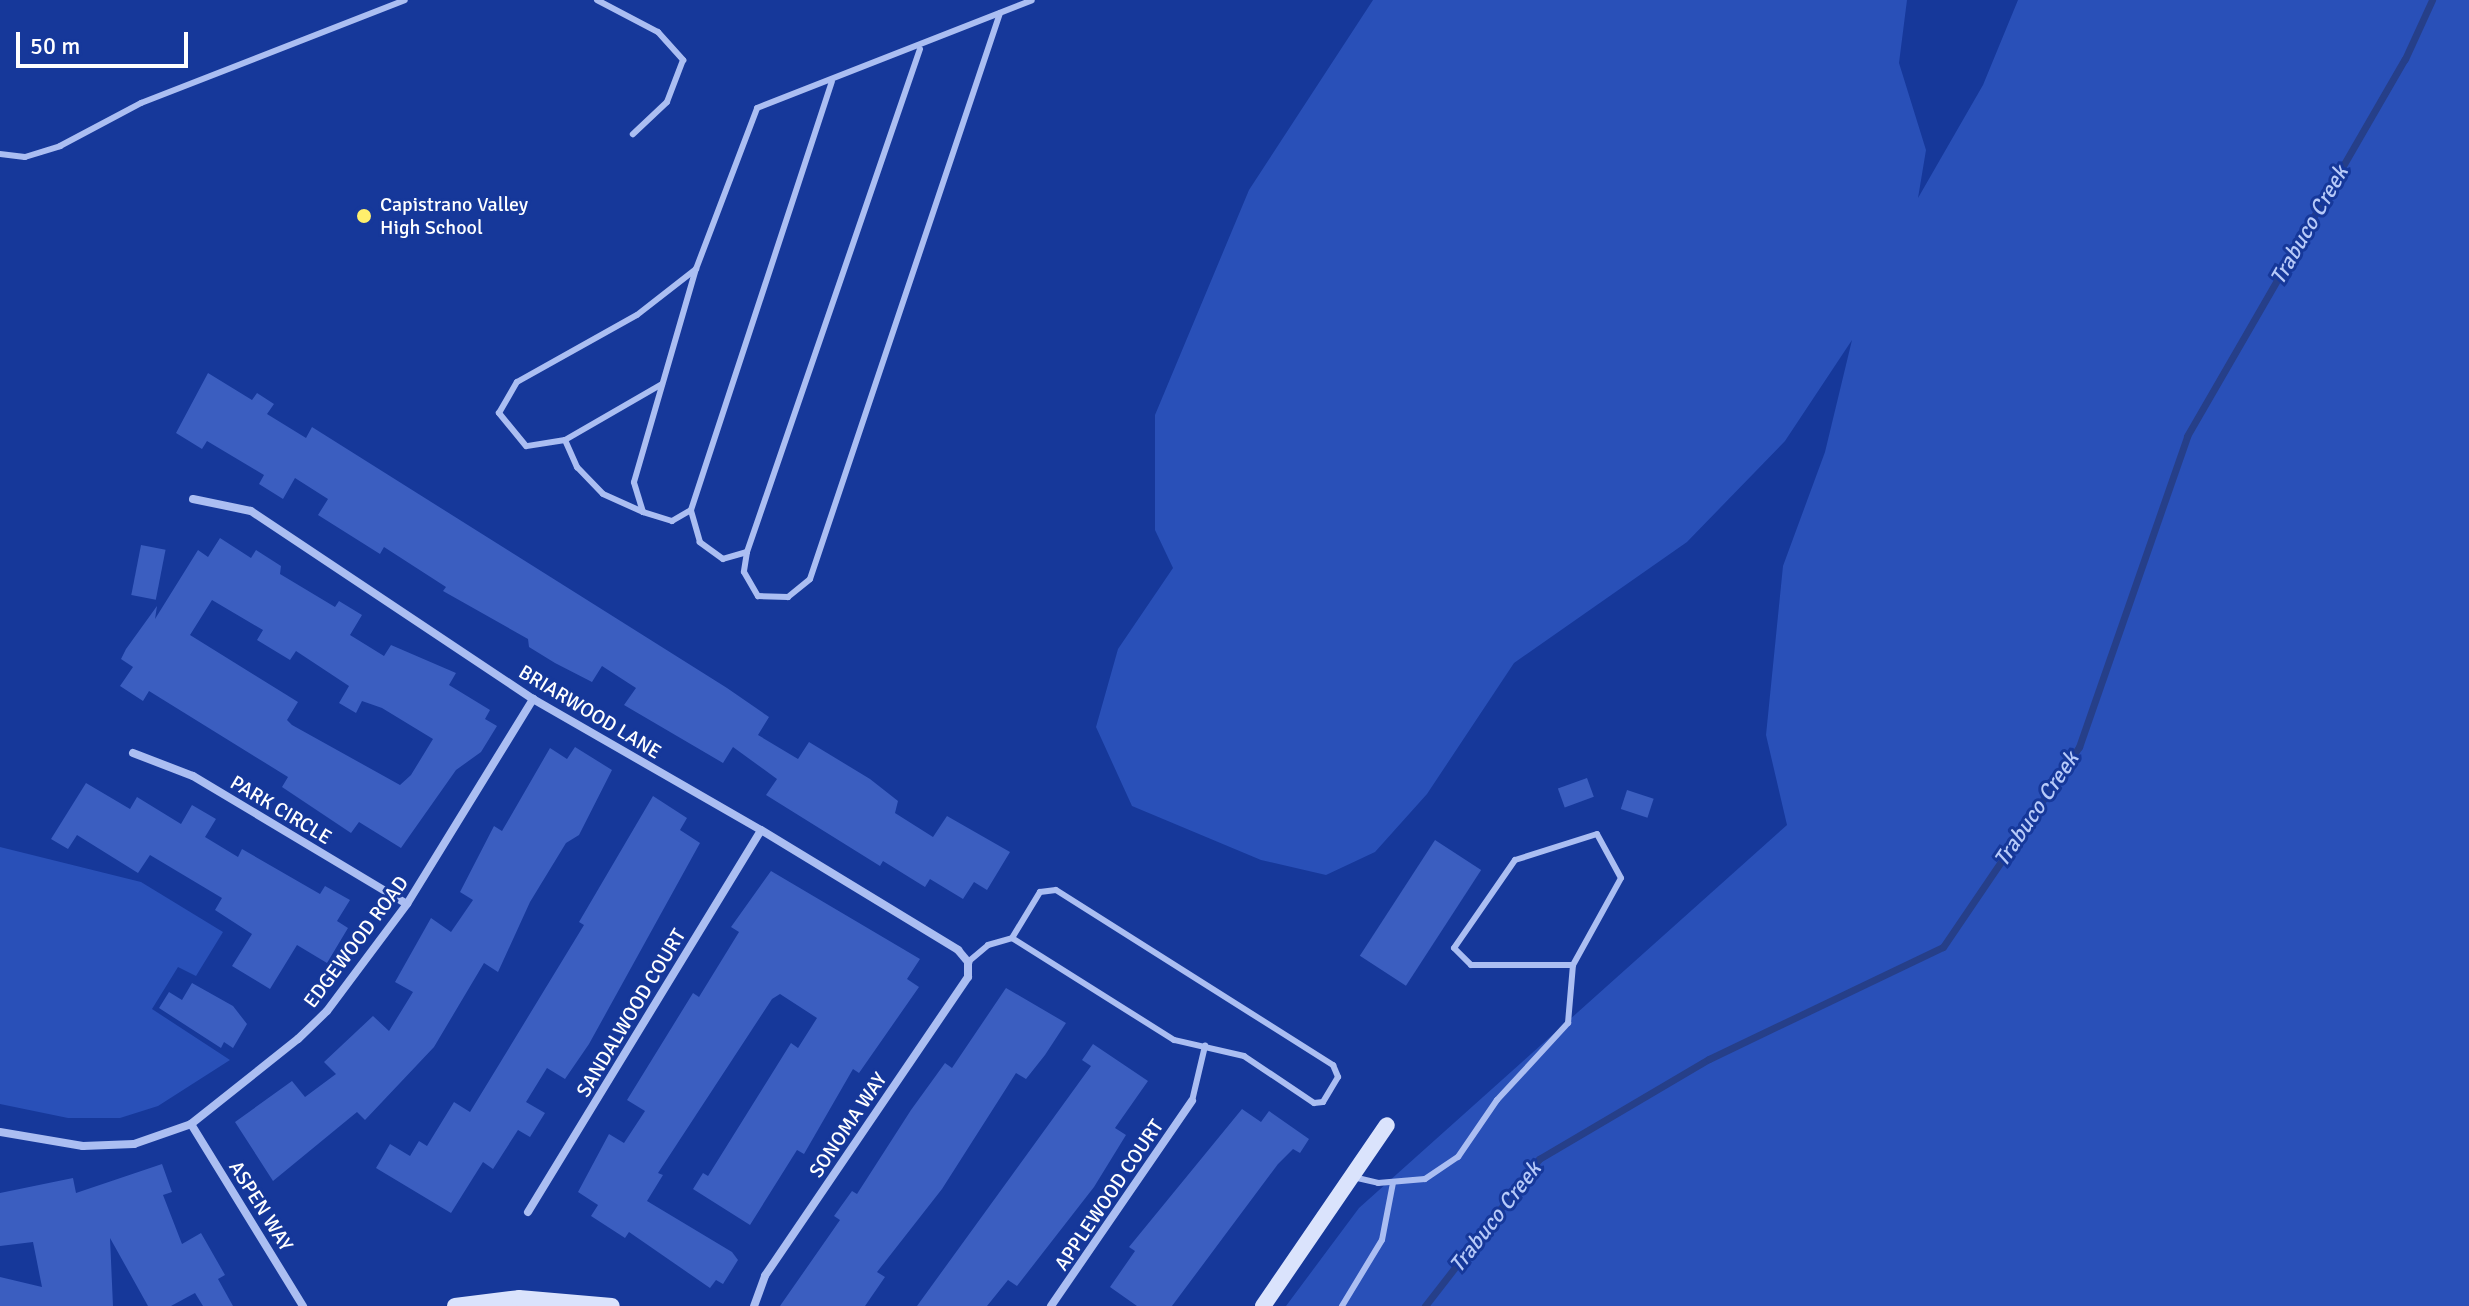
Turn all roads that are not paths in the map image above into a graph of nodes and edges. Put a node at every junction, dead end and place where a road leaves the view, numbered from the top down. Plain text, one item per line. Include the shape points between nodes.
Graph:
1 (405, 0) edge
2 (597, 0) edge
3 (1032, 0) edge
4 (1000, 13) junction
5 (920, 49) junction
6 (832, 82) junction
7 (633, 134) dead end
8 (0, 154) edge
9 (696, 269) junction
10 (662, 384) junction
11 (565, 440) junction
12 (193, 499) dead end
13 (691, 510) junction
14 (643, 512) junction
15 (747, 552) junction
16 (533, 699) junction
17 (133, 753) dead end
18 (761, 830) junction
19 (407, 904) junction
20 (1012, 938) junction
21 (968, 962) junction
22 (1573, 965) junction
23 (1205, 1046) junction
24 (1192, 1101) joint
25 (191, 1124) junction
26 (1387, 1125) dead end
27 (0, 1132) edge
28 (1353, 1177) junction
29 (1393, 1183) junction
30 (528, 1212) dead end
31 (303, 1306) edge
32 (455, 1306) edge
33 (612, 1306) edge
34 (754, 1306) edge
35 (1051, 1306) edge
36 (1263, 1306) edge
37 (1342, 1306) edge

1 - 8 lane via 141,103 60,146 25,157
2 - 7 lane via 658,32 683,60 667,102
3 - 4 lane
4 - 5 lane
4 - 15 lane via 810,579 788,597 758,596 744,572
5 - 6 lane
5 - 15 lane
6 - 9 lane via 757,108
6 - 13 lane
9 - 10 lane
9 - 11 lane via 637,315 517,382 499,413 526,446
10 - 11 lane
10 - 14 lane via 634,482
11 - 14 lane via 577,467 603,494
12 - 16 street, BRIARWOOD LANE via 251,511
13 - 14 lane via 672,521
13 - 15 lane via 700,542 723,559
16 - 18 street, BRIARWOOD LANE
16 - 19 street, EDGEWOOD ROAD
17 - 19 street, PARK CIRCLE via 193,776
18 - 21 street, BRIARWOOD LANE via 958,950
18 - 30 street, SANDALWOOD COURT
19 - 25 street, EDGEWOOD ROAD via 327,1011
20 - 21 lane via 988,945
20 - 23 lane via 1174,1040
20 - 23 lane via 1040,892 1056,890 1333,1065 1338,1077 1323,1102 1314,1103 1244,1056
21 - 34 street, SONOMA WAY via 968,977 765,1276
22 - 22 lane via 1471,965 1454,948 1515,860 1597,834 1621,878
22 - 29 lane via 1568,1023 1497,1100 1458,1157 1425,1179
23 - 24 lane
24 - 35 street, APPLEWOOD COURT
25 - 27 street, EDGEWOOD ROAD via 134,1144 83,1146
25 - 31 street, ASPEN WAY
26 - 28 street
28 - 29 lane
28 - 36 street
29 - 37 lane via 1382,1240
32 - 33 street via 519,1298

